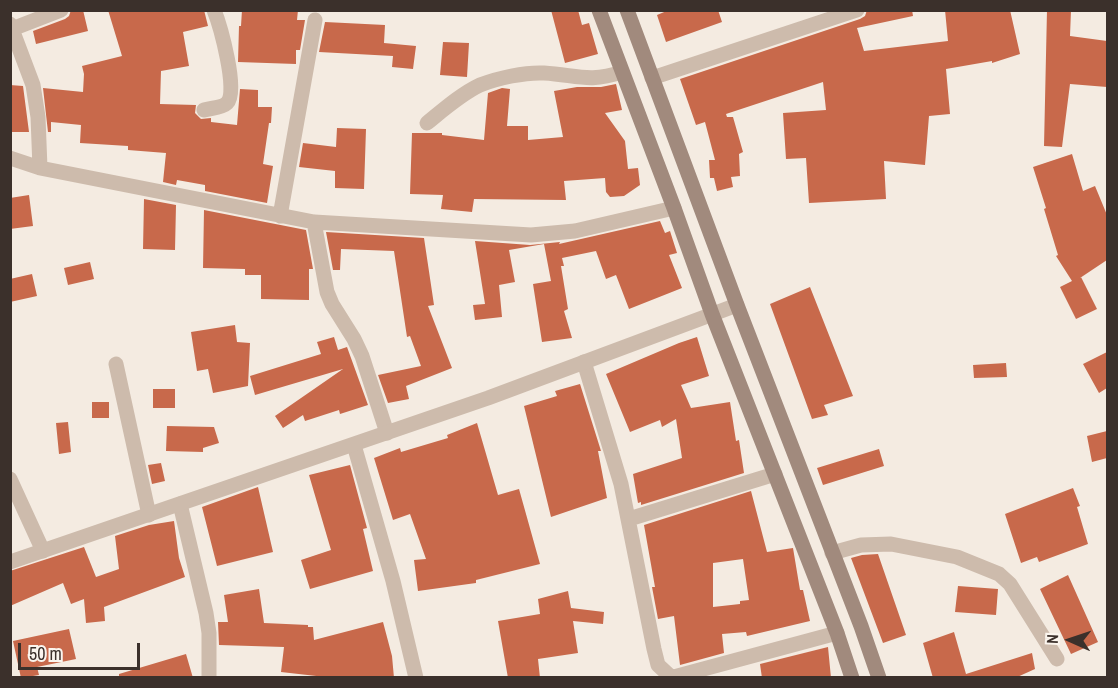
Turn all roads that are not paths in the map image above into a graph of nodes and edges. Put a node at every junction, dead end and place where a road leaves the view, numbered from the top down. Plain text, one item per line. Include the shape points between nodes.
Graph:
1 (61, 10) edge
2 (214, 10) edge
3 (599, 10) edge
4 (627, 10) edge
5 (857, 10) edge
6 (315, 20) dead end
7 (11, 26) edge
8 (622, 72) junction
9 (652, 78) junction
10 (204, 110) dead end
11 (427, 123) dead end
12 (10, 158) edge
13 (40, 168) junction
14 (674, 208) junction
15 (280, 216) junction
16 (314, 222) junction
17 (737, 304) junction
18 (712, 314) junction
19 (584, 362) junction
20 (116, 364) dead end
21 (387, 433) junction
22 (354, 445) junction
23 (775, 474) junction
24 (10, 479) edge
25 (180, 504) junction
26 (149, 515) junction
27 (629, 519) junction
28 (42, 551) junction
29 (832, 553) junction
30 (10, 562) edge
31 (837, 633) junction
32 (1057, 659) dead end
33 (671, 677) edge
34 (209, 678) edge
35 (417, 678) edge
36 (852, 678) edge
37 (879, 678) edge

1 - 7 street
2 - 10 street via 227,55 231,97 227,104
3 - 8 main road
4 - 9 main road
5 - 9 street
6 - 15 street
7 - 13 street via 33,85
8 - 11 street via 585,79 542,73 489,82
8 - 14 main road
9 - 17 main road
12 - 13 street
13 - 15 street
14 - 16 street via 575,231 531,236
14 - 18 main road
15 - 16 street
16 - 21 street via 327,292 362,356
17 - 18 street
17 - 29 main road
18 - 19 street
18 - 23 main road
19 - 21 street
19 - 27 street
20 - 26 street
21 - 22 street
22 - 25 street
22 - 35 street
23 - 27 street
23 - 31 main road
24 - 28 street
25 - 26 street
25 - 34 street via 207,613
26 - 28 street
27 - 33 street via 658,665
28 - 30 street
29 - 32 street via 861,545 891,544 957,557 999,574 1010,584
29 - 37 main road
31 - 33 street
31 - 36 main road

